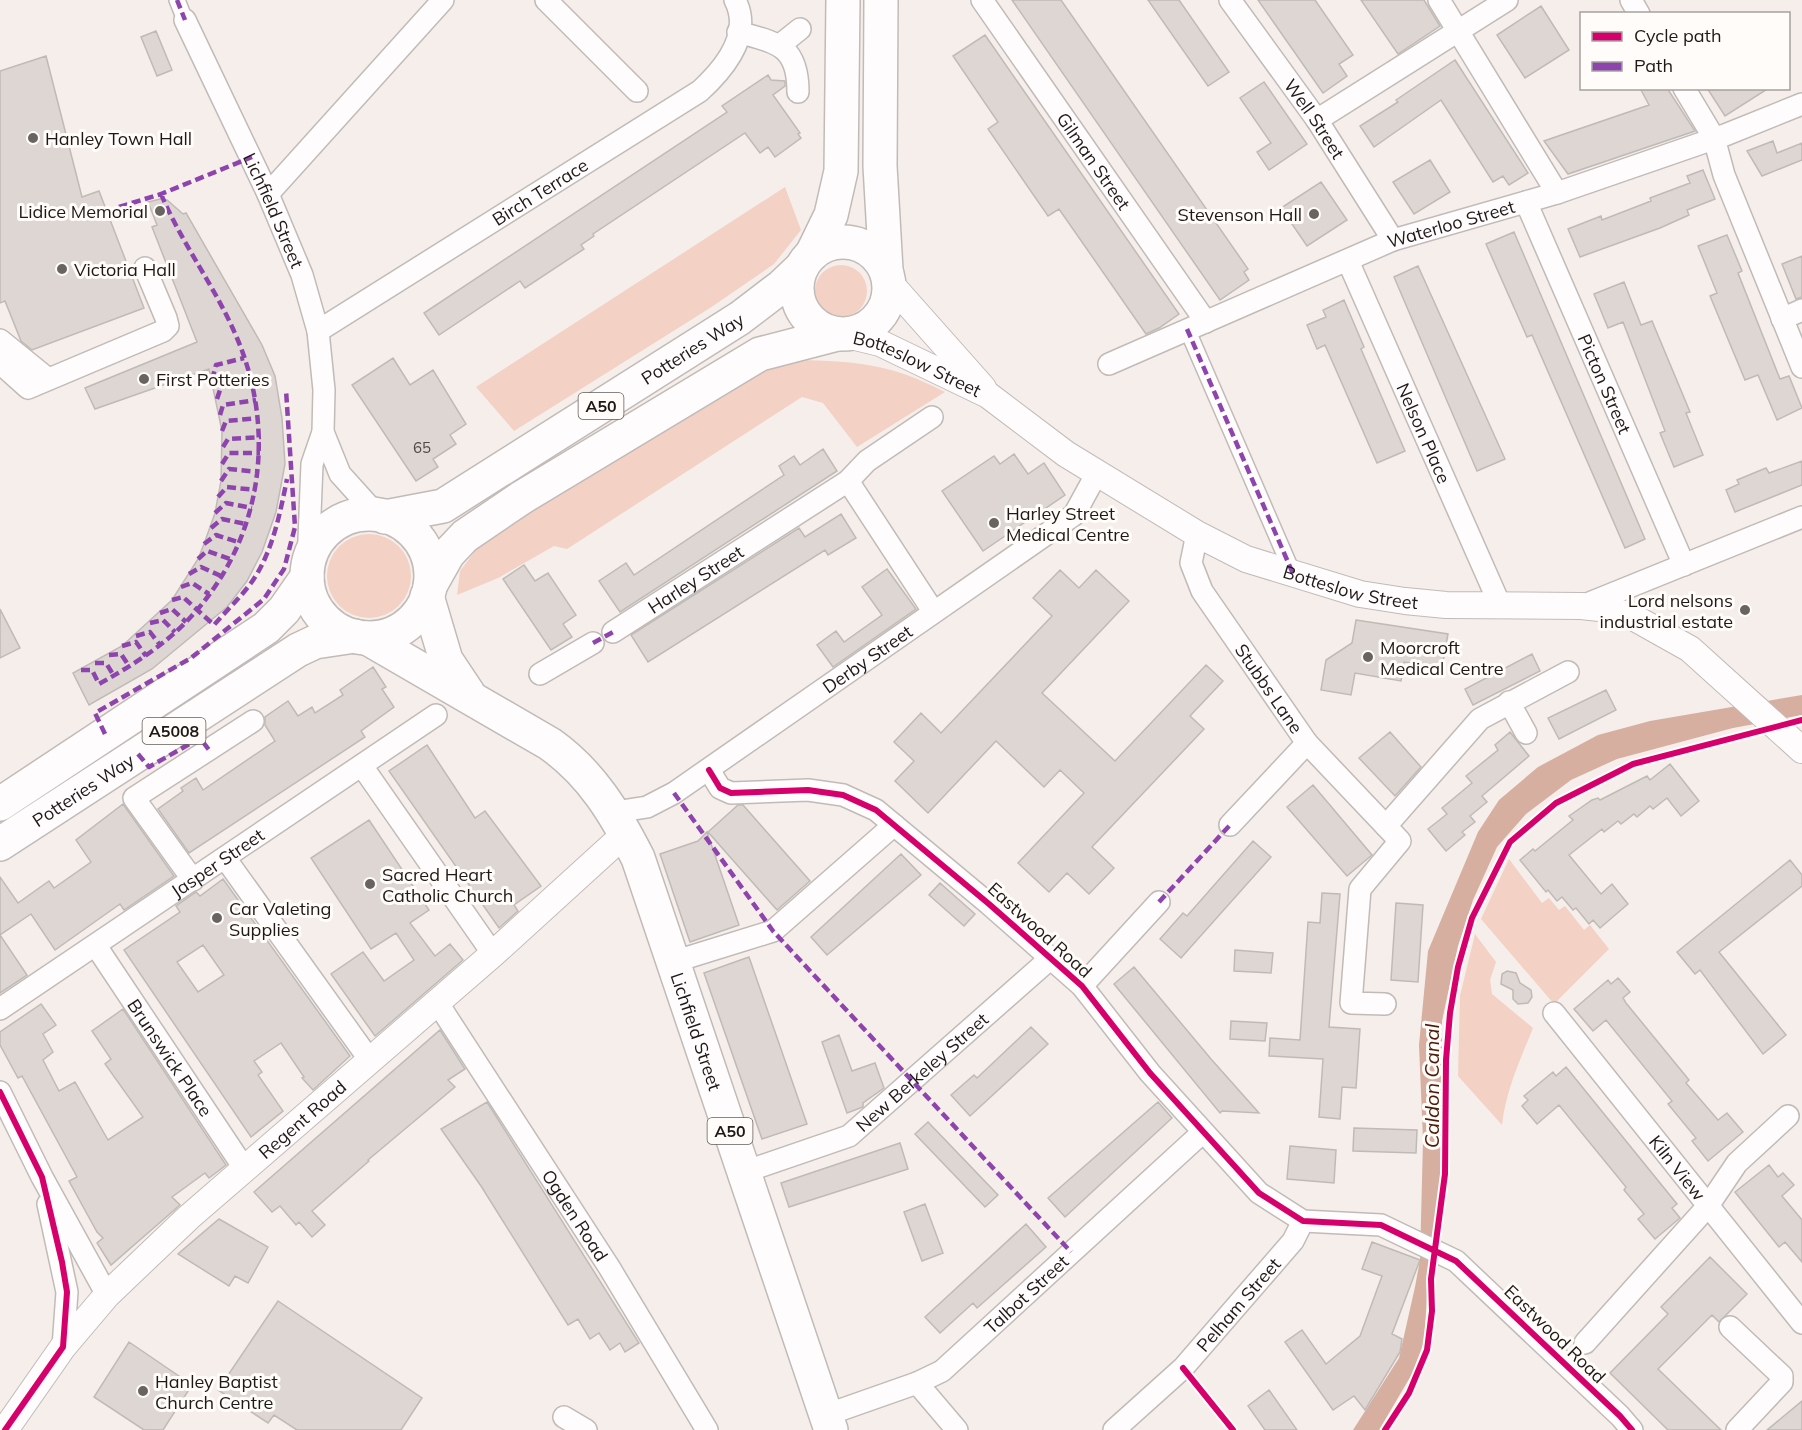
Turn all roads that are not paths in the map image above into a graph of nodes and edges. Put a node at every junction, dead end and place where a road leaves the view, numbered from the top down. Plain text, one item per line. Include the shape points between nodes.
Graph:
1 (177, 0) edge
2 (443, 0) edge
3 (546, 0) edge
4 (735, 0) edge
5 (843, 0) edge
6 (881, 0) edge
7 (982, 0) edge
8 (1230, 0) edge
9 (1439, 0) edge
10 (1507, 0) edge
11 (185, 20) joint
12 (800, 29) dead end
13 (1460, 31) junction
14 (738, 32) junction
15 (780, 45) junction
16 (1685, 90) edge
17 (637, 91) dead end
18 (798, 92) dead end
19 (1802, 104) edge
20 (1317, 120) junction
21 (1714, 138) junction
22 (1557, 193) junction
23 (268, 194) junction
24 (1526, 202) junction
25 (1393, 240) junction
26 (807, 260) junction
27 (1348, 261) junction
28 (145, 268) dead end
29 (887, 275) junction
30 (1802, 310) edge
31 (1782, 319) junction
32 (1197, 325) junction
33 (318, 331) junction
34 (840, 334) junction
35 (0, 340) edge
36 (0, 363) edge
37 (1109, 364) dead end
38 (1802, 367) edge
39 (48, 379) junction
40 (988, 395) junction
41 (932, 417) dead end
42 (323, 432) junction
43 (1097, 473) junction
44 (848, 481) junction
45 (381, 516) junction
46 (1802, 517) edge
47 (1197, 534) junction
48 (1684, 565) junction
49 (308, 571) junction
50 (1294, 576) junction
51 (429, 591) junction
52 (1500, 605) junction
53 (1581, 606) junction
54 (933, 611) junction
55 (614, 632) joint
56 (361, 637) junction
57 (593, 643) joint
58 (1568, 672) dead end
59 (540, 674) dead end
60 (472, 698) junction
61 (1509, 702) junction
62 (436, 715) dead end
63 (253, 721) dead end
64 (1526, 733) dead end
65 (1307, 743) junction
66 (1802, 750) edge
67 (362, 766) junction
68 (709, 770) junction
69 (0, 804) edge
70 (620, 823) junction
71 (894, 825) junction
72 (1230, 825) dead end
73 (1393, 834) junction
74 (0, 844) edge
75 (225, 858) junction
76 (193, 880) junction
77 (1159, 902) dead end
78 (96, 946) junction
79 (493, 954) junction
80 (1052, 957) junction
81 (673, 962) junction
82 (1082, 986) junction
83 (437, 1002) junction
84 (1385, 1004) dead end
85 (0, 1009) edge
86 (1554, 1013) dead end
87 (369, 1059) junction
88 (0, 1092) edge
89 (1788, 1116) dead end
90 (1203, 1132) junction
91 (244, 1168) junction
92 (744, 1172) junction
93 (42, 1177) junction
94 (1708, 1206) junction
95 (1303, 1221) junction
96 (107, 1295) junction
97 (1802, 1323) edge
98 (1730, 1327) dead end
99 (1585, 1343) dead end
100 (63, 1347) junction
101 (916, 1383) junction
102 (564, 1417) dead end
103 (828, 1422) edge
104 (5, 1430) edge
105 (586, 1430) edge
106 (707, 1430) edge
107 (957, 1430) edge
108 (1114, 1430) edge
109 (1632, 1430) edge
110 (1737, 1430) edge

1 - 11 street, Lichfield Street
2 - 23 street
3 - 17 street
4 - 14 street via 740,21
5 - 26 main road, Potteries Way / A50 via 841,171 831,215
6 - 29 main road via 880,176
7 - 32 street, Gilman Street
8 - 20 street, Well Street
9 - 13 street
10 - 13 street
11 - 23 street, Lichfield Street
12 - 15 street
13 - 20 street
13 - 22 street
14 - 15 street
14 - 33 street, Birch Terrace via 725,67 700,91
15 - 18 street via 798,71
16 - 21 street
19 - 21 street, Waterloo Street
20 - 25 street, Well Street
21 - 22 street, Waterloo Street
21 - 31 street via 1724,175
22 - 24 street, Waterloo Street
23 - 33 street, Lichfield Street via 302,276
24 - 25 street, Waterloo Street
24 - 48 street, Picton Street
25 - 27 street, Waterloo Street
26 - 29 main road via 823,246 851,243 877,256
26 - 34 main road via 798,291 805,314 822,329
26 - 45 main road, Potteries Way / A50 via 782,286 740,318 443,506
27 - 32 street, Waterloo Street
27 - 52 street, Nelson Place
28 - 39 street via 168,326
29 - 34 main road via 887,304 877,319 865,329
29 - 40 street, Botteslow Street via 925,326 958,357
30 - 31 street
31 - 38 street
32 - 37 street, Waterloo Street
32 - 50 street
33 - 42 street, Lichfield Street via 324,390
34 - 40 street, Botteslow Street via 880,343
34 - 51 main road, A50 via 760,354 521,498 465,536 448,554
35 - 39 street
36 - 39 street via 27,388
40 - 43 street, Botteslow Street
41 - 44 street, Harley Street via 867,461
42 - 45 street, Lichfield Street via 340,474
42 - 49 street, Lichfield Street via 312,464
43 - 47 street, Botteslow Street
43 - 54 street, Derby Street via 1074,515
44 - 54 street
44 - 55 street, Harley Street
45 - 49 main road via 347,518 327,530 312,551
45 - 51 main road via 405,526 422,544 429,563
46 - 48 street
47 - 50 street, Botteslow Street via 1246,559
47 - 65 street, Stubbs Lane via 1191,563 1202,591
48 - 53 street
49 - 56 main road via 311,599 320,614 338,630
49 - 69 main road, Potteries Way / A5008 via 284,610 266,628
50 - 52 street, Botteslow Street via 1360,594 1405,601
51 - 56 main road via 420,611 406,626 388,635
51 - 60 main road, Lichfield Street / A50 via 446,660
52 - 53 street, Botteslow Street
53 - 66 street, Botteslow Street via 1609,609 1663,632 1690,649
54 - 68 street, Derby Street
55 - 57 street, Harley Street
56 - 60 main road, Lichfield Street / A50
56 - 74 main road, Potteries Way / A5008 via 315,642 298,650
57 - 59 street, Harley Street
58 - 61 street
60 - 70 main road, Lichfield Street / A50 via 573,760
61 - 64 street
61 - 73 street via 1480,719
62 - 67 street, Jasper Street
63 - 76 street via 135,798
65 - 72 street, Stubbs Lane
65 - 73 street
67 - 75 street, Jasper Street
67 - 79 street
68 - 70 street, Derby Street
68 - 71 street, Eastwood Road via 720,788 731,793 808,790 843,795 876,810
70 - 79 street, Regent Road
70 - 81 main road, Lichfield Street / A50 via 638,858
71 - 80 street, Eastwood Road
71 - 81 street via 773,931
73 - 84 street via 1360,889 1351,1003
75 - 76 street, Jasper Street
75 - 87 street
76 - 78 street, Jasper Street
77 - 82 street
78 - 85 street, Jasper Street
78 - 91 street, Brunswick Place
79 - 83 street, Regent Road
80 - 82 street, Eastwood Road
80 - 92 street, New Berkeley Street via 849,1136
81 - 92 main road, Lichfield Street / A50
82 - 90 street, Eastwood Road via 1150,1073
83 - 87 street, Regent Road
83 - 106 street, Ogden Road via 609,1267
86 - 94 street, Kiln View
87 - 91 street, Regent Road
88 - 93 street
89 - 94 street via 1737,1162
90 - 95 street, Eastwood Road via 1259,1193
90 - 101 street, Talbot Street via 942,1371
91 - 96 street, Regent Road
92 - 103 main road, Lichfield Street / A50
93 - 96 street
93 - 100 street via 67,1292
94 - 97 street, Kiln View
94 - 99 street
95 - 108 street, Pelham Street via 1293,1241 1183,1368
95 - 109 street, Eastwood Road via 1381,1225 1456,1261
96 - 100 street, Regent Road
98 - 110 street via 1782,1376 1782,1382
100 - 104 street, Regent Road
101 - 103 street, Talbot Street
101 - 107 street
102 - 105 street

